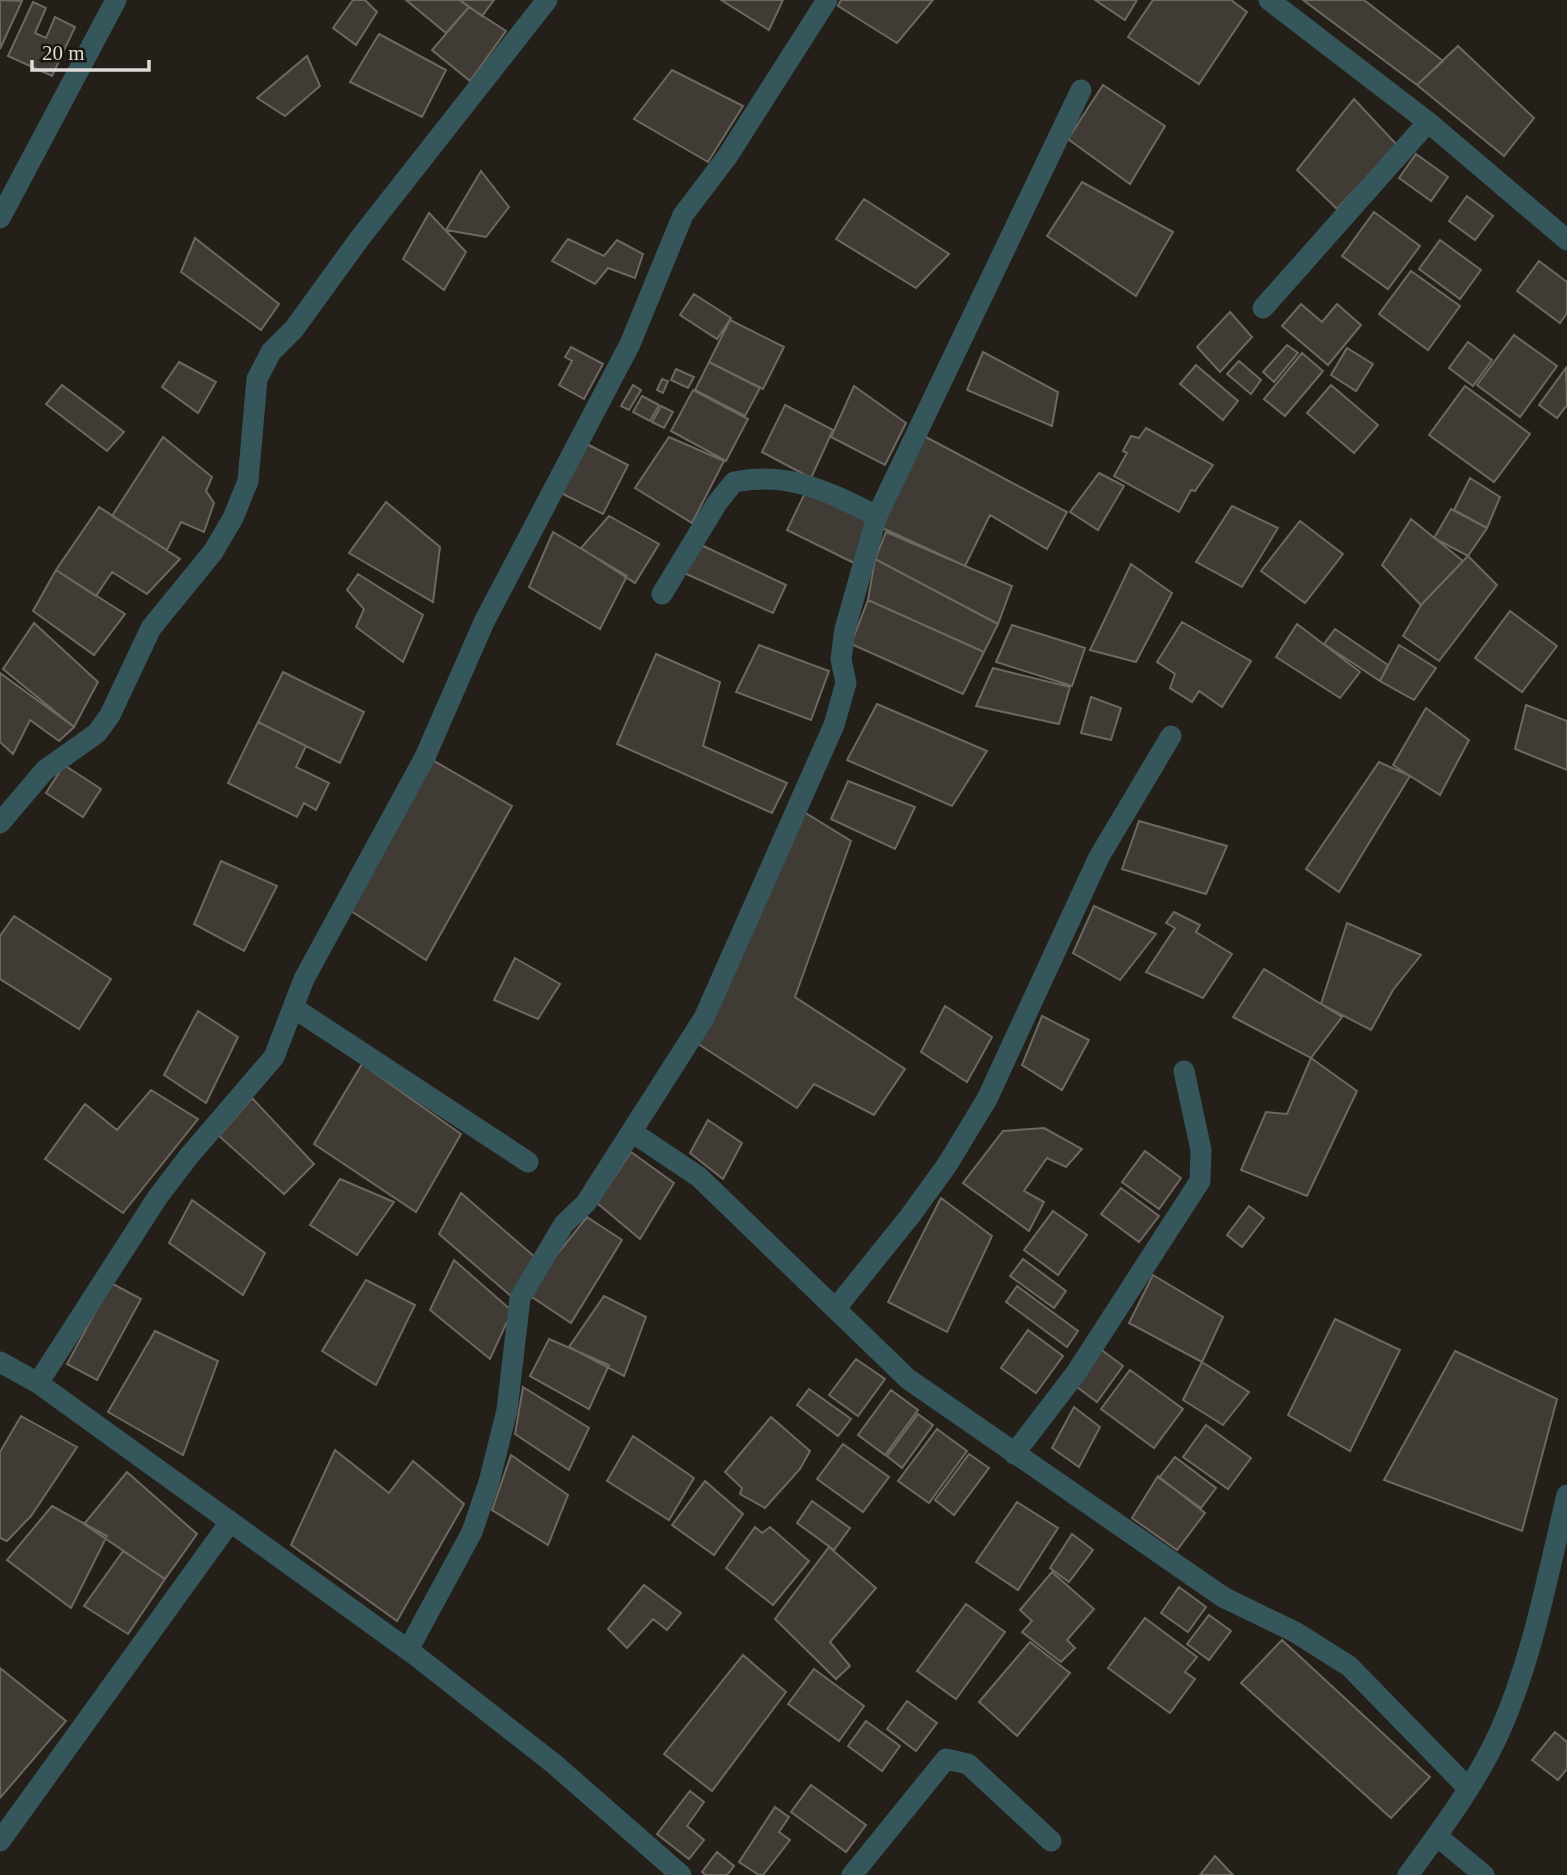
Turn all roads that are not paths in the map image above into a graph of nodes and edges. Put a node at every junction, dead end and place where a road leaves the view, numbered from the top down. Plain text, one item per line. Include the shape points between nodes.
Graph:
1 (116, 0) edge
2 (547, 0) edge
3 (827, 0) edge
4 (1269, 0) edge
5 (1081, 90) dead end
6 (1428, 122) junction
7 (0, 218) edge
8 (1567, 240) edge
9 (1263, 308) dead end
10 (877, 516) junction
11 (662, 594) dead end
12 (1171, 736) dead end
13 (0, 822) edge
14 (294, 1008) junction
15 (1184, 1071) dead end
16 (632, 1132) junction
17 (528, 1162) dead end
18 (836, 1308) junction
19 (0, 1362) edge
20 (38, 1383) junction
21 (1014, 1454) junction
22 (1567, 1495) edge
23 (230, 1522) junction
24 (408, 1650) junction
25 (1468, 1788) junction
26 (1437, 1836) junction
27 (0, 1841) edge
28 (1051, 1841) dead end
29 (681, 1875) edge
30 (852, 1875) edge
31 (1408, 1875) edge
32 (1484, 1875) edge

1 - 7 street
2 - 13 street via 294,329 271,352 257,379 248,481 220,541 151,628 97,733 45,770
3 - 14 street via 727,158 683,215 630,344 484,622 425,757 304,979
4 - 6 street
5 - 10 street
6 - 8 street
6 - 9 street
10 - 11 street via 824,489 775,477 734,482
10 - 16 street via 845,629 841,659 846,683 824,752 704,1018
12 - 18 street via 1099,857 987,1099 947,1165
14 - 17 street
14 - 20 street via 274,1057 157,1198
15 - 21 street via 1200,1150 1200,1181 1076,1373
16 - 18 street via 699,1177
16 - 24 street via 579,1211 564,1224 520,1298 507,1410 489,1482 472,1532
18 - 21 street via 908,1379
19 - 20 street
20 - 23 street
21 - 25 street via 1223,1597 1296,1632 1338,1659
22 - 25 street via 1533,1635 1500,1731
23 - 24 street
23 - 27 street
24 - 29 street via 553,1763
25 - 26 street
26 - 31 street
26 - 32 street
28 - 30 street via 968,1764 946,1759

